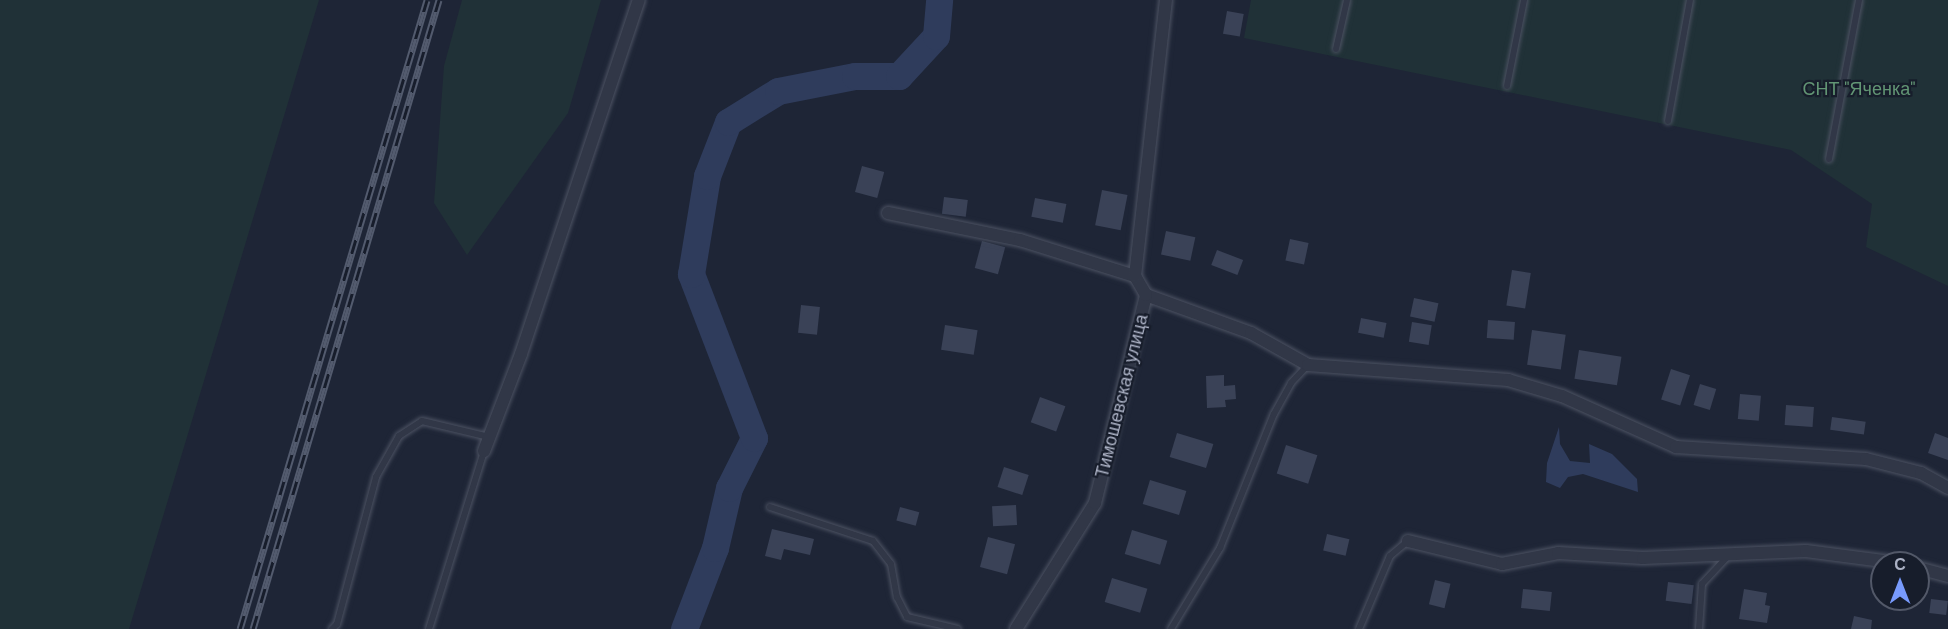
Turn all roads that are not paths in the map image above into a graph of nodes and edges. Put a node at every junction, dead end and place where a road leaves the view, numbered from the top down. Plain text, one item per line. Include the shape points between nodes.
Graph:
1 (639, 0) edge
2 (1166, 0) edge
3 (1347, 0) edge
4 (1524, 0) edge
5 (1690, 0) edge
6 (1859, 0) edge
7 (1336, 49) dead end
8 (1507, 86) dead end
9 (1668, 122) dead end
10 (1829, 159) dead end
11 (888, 213) dead end
12 (1135, 276) junction
13 (1146, 295) junction
14 (1308, 365) junction
15 (489, 436) junction
16 (484, 451) joint
17 (1948, 488) edge
18 (770, 507) dead end
19 (1408, 541) joint
20 (1729, 554) junction
21 (1870, 559) edge
22 (1930, 571) edge
23 (1948, 576) edge
24 (332, 629) edge
25 (429, 629) edge
26 (958, 629) edge
27 (1016, 629) edge
28 (1171, 629) edge
29 (1359, 629) edge
30 (1699, 629) edge

1 - 15 street via 521,354
2 - 12 street
3 - 7 lane
4 - 8 lane
5 - 9 lane
6 - 10 lane
11 - 12 street via 1020,240
12 - 13 street, Тимошевская улица
13 - 14 street via 1251,333
13 - 27 street, Тимошевская улица via 1095,503
14 - 17 street via 1508,380 1562,396 1676,447 1866,459 1921,473
14 - 28 lane via 1291,383 1274,414 1220,548
15 - 16 street
15 - 24 lane via 422,421 399,435 376,477 337,624
16 - 25 lane
18 - 26 lane via 873,541 891,564 897,597 907,617
19 - 20 street via 1502,564 1558,553 1643,558
19 - 29 lane via 1390,555
20 - 21 street via 1806,551
20 - 30 lane via 1702,584
22 - 23 street

